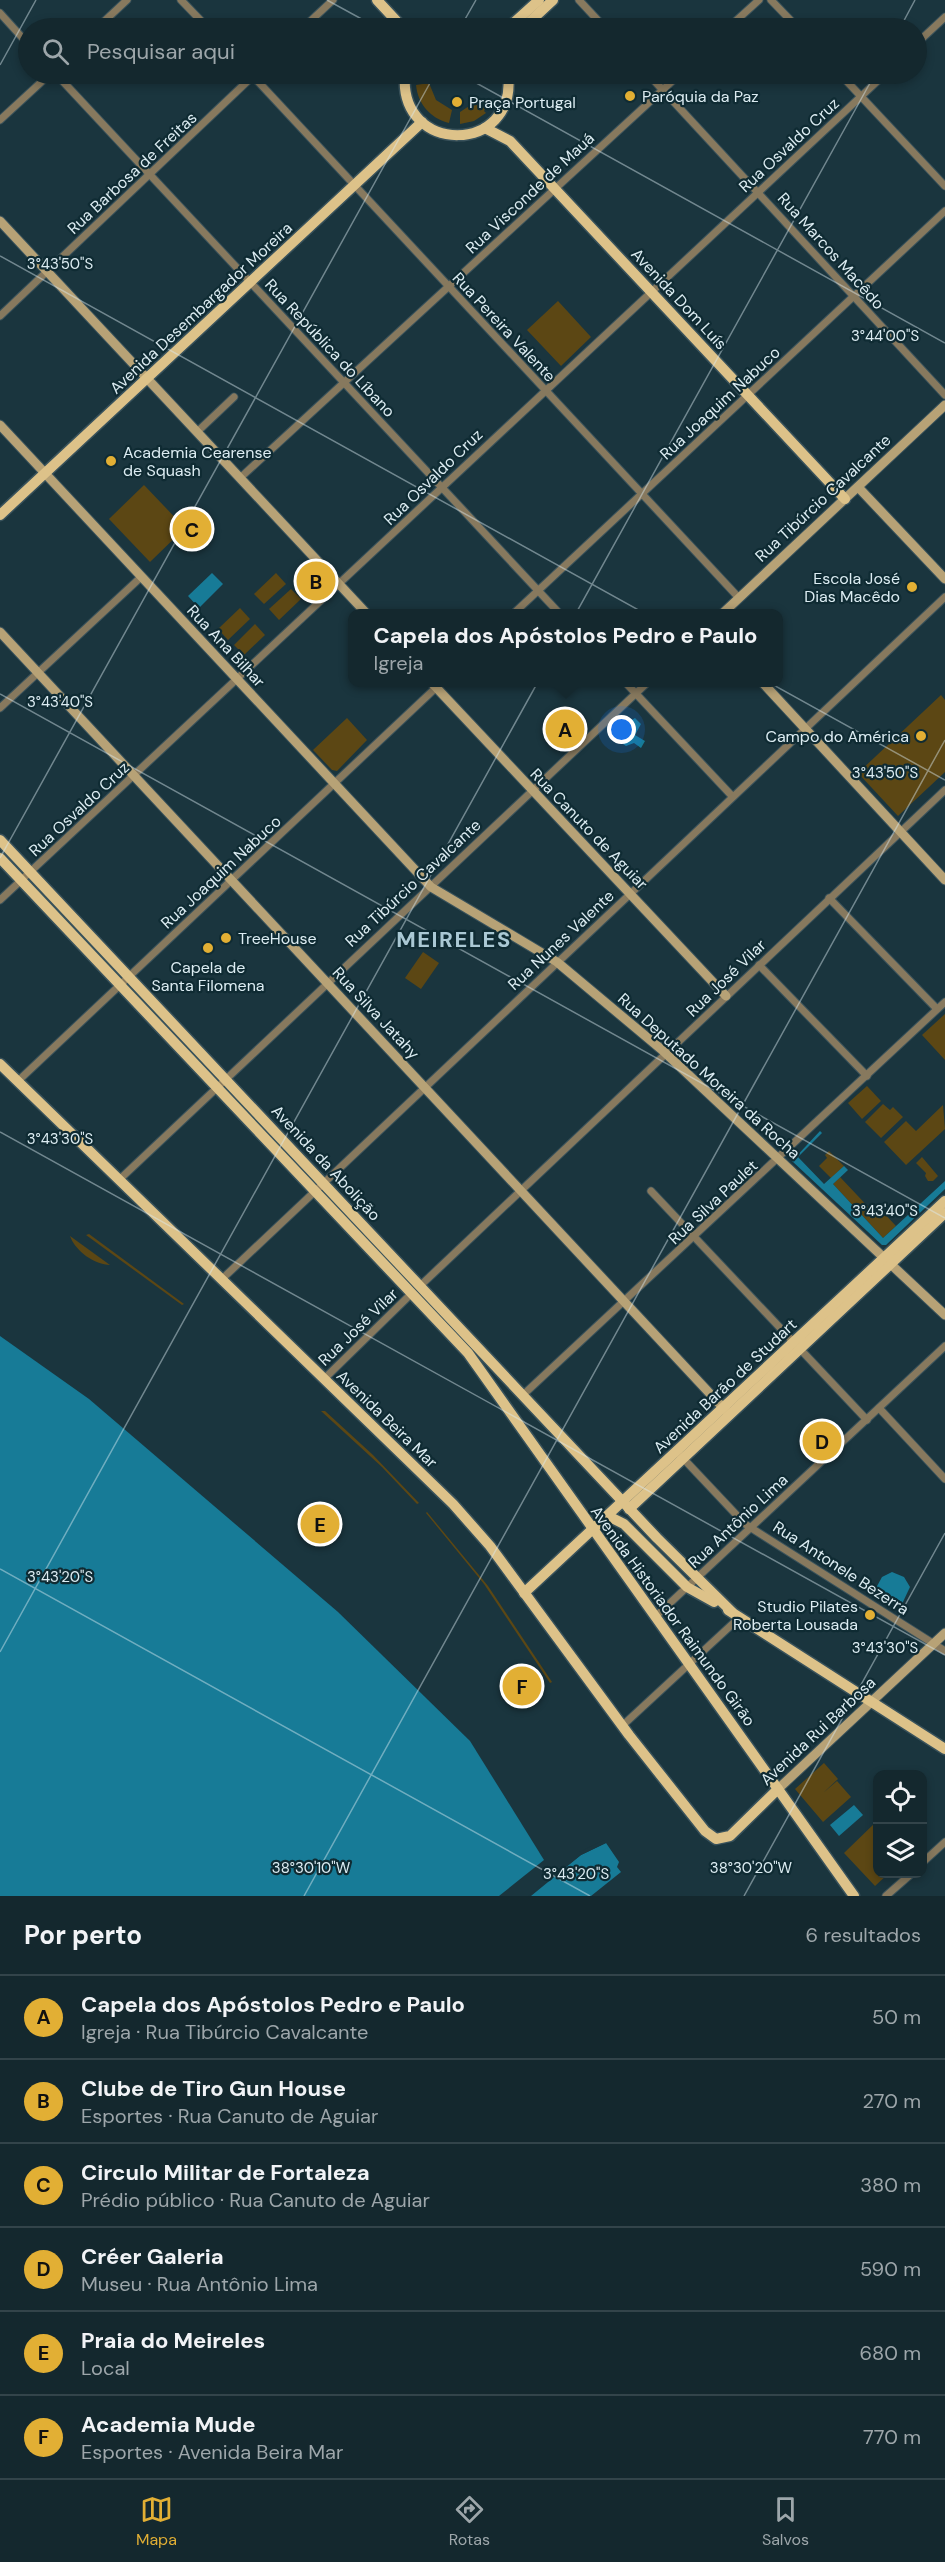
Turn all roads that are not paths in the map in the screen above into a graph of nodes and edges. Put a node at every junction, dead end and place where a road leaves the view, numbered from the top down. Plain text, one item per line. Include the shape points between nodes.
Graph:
1 (127, 0) edge
2 (181, 0) edge
3 (333, 0) edge
4 (377, 0) edge
5 (539, 0) edge
6 (553, 0) edge
7 (579, 0) edge
8 (759, 0) edge
9 (771, 0) edge
10 (0, 13) edge
11 (945, 17) edge
12 (108, 18) edge
13 (198, 18) edge
14 (314, 18) edge
15 (394, 18) edge
16 (519, 18) edge
17 (534, 18) edge
18 (596, 18) edge
19 (739, 18) edge
20 (788, 18) edge
21 (18, 33) edge
22 (927, 34) edge
23 (39, 84) edge
24 (65, 84) edge
25 (243, 84) edge
26 (262, 84) edge
27 (405, 84) edge
28 (509, 84) edge
29 (657, 84) edge
30 (669, 84) edge
31 (850, 84) edge
32 (874, 84) edge
33 (663, 90) junction
34 (861, 96) junction
35 (0, 120) edge
36 (422, 122) junction
37 (485, 128) junction
38 (149, 174) junction
39 (354, 186) junction
40 (945, 186) edge
41 (555, 189) junction
42 (759, 191) junction
43 (945, 211) edge
44 (0, 220) edge
45 (47, 271) junction
46 (250, 283) junction
47 (449, 287) junction
48 (651, 291) junction
49 (854, 297) junction
50 (0, 316) edge
51 (147, 378) junction
52 (343, 383) junction
53 (544, 390) junction
54 (749, 395) junction
55 (945, 395) edge
56 (234, 397) dead end
57 (945, 405) edge
58 (0, 425) edge
59 (197, 432) junction
60 (44, 474) junction
61 (240, 478) junction
62 (858, 487) junction
63 (442, 488) junction
64 (641, 494) junction
65 (845, 499) junction
66 (0, 515) edge
67 (140, 578) junction
68 (945, 579) edge
69 (340, 585) junction
70 (538, 590) junction
71 (945, 597) edge
72 (739, 598) junction
73 (362, 609) edge
74 (518, 609) edge
75 (555, 609) edge
76 (727, 609) edge
77 (0, 632) edge
78 (38, 673) junction
79 (238, 680) junction
80 (434, 687) edge
81 (440, 687) edge
82 (630, 687) edge
83 (643, 687) edge
84 (767, 687) edge
85 (636, 694) junction
86 (0, 708) edge
87 (805, 729) junction
88 (135, 775) junction
89 (334, 785) junction
90 (945, 790) edge
91 (532, 792) junction
92 (732, 796) junction
93 (900, 831) junction
94 (0, 840) edge
95 (0, 858) edge
96 (30, 872) junction
97 (231, 879) junction
98 (945, 880) edge
99 (21, 881) junction
100 (431, 887) junction
101 (630, 893) junction
102 (829, 898) junction
103 (0, 900) edge
104 (557, 962) junction
105 (759, 965) junction
106 (129, 977) junction
107 (328, 983) junction
108 (120, 986) junction
109 (726, 996) junction
110 (945, 1002) edge
111 (937, 1009) junction
112 (666, 1054) junction
113 (0, 1064) edge
114 (867, 1076) junction
115 (226, 1078) junction
116 (18, 1081) junction
117 (424, 1086) junction
118 (216, 1088) junction
119 (778, 1159) junction
120 (120, 1179) junction
121 (324, 1183) junction
122 (521, 1190) junction
123 (314, 1191) junction
124 (651, 1191) dead end
125 (945, 1201) edge
126 (945, 1213) edge
127 (695, 1238) junction
128 (887, 1261) junction
129 (222, 1279) junction
130 (421, 1285) junction
131 (411, 1294) junction
132 (624, 1302) junction
133 (945, 1316) edge
134 (796, 1345) junction
135 (945, 1346) edge
136 (468, 1353) joint
137 (324, 1379) junction
138 (524, 1394) junction
139 (879, 1408) junction
140 (726, 1411) junction
141 (867, 1420) junction
142 (680, 1455) junction
143 (945, 1479) edge
144 (626, 1505) junction
145 (608, 1516) junction
146 (751, 1527) junction
147 (592, 1530) junction
148 (696, 1579) junction
149 (687, 1587) junction
150 (524, 1593) junction
151 (736, 1615) junction
152 (655, 1617) junction
153 (945, 1633) edge
154 (933, 1644) junction
155 (945, 1652) edge
156 (688, 1664) junction
157 (872, 1701) junction
158 (622, 1726) junction
159 (945, 1749) edge
160 (778, 1789) junction
161 (709, 1835) joint
162 (945, 1843) edge
163 (927, 1859) edge
164 (906, 1878) edge
165 (854, 1896) edge
166 (886, 1896) edge

1 - 12 street
2 - 13 street
3 - 14 street
4 - 15 main road
5 - 16 main road
6 - 17 main road
7 - 18 street
8 - 19 street
9 - 20 street
10 - 21 street
11 - 22 street
23 - 35 street
24 - 38 street, Rua República do Líbano
25 - 38 street, Rua Barbosa de Freitas
26 - 39 street, Rua Pereira Valente
27 - 36 main road via 406,97
28 - 37 main road via 504,106
29 - 33 street, Rua Marcos Macêdo
30 - 33 street, Rua Visconde de Mauá
31 - 34 street
32 - 34 street, Rua Osvaldo Cruz
33 - 41 street, Rua Visconde de Mauá
33 - 42 street, Rua Marcos Macêdo
34 - 40 street
34 - 42 street, Rua Osvaldo Cruz
36 - 37 main road via 452,136
36 - 39 main road, Avenida Desembargador Moreira
37 - 41 main road, Avenida Dom Luís via 507,137
38 - 45 street, Rua Barbosa de Freitas
38 - 46 street, Rua República do Líbano
39 - 46 main road, Avenida Desembargador Moreira
39 - 47 street, Rua Pereira Valente
41 - 47 street, Rua Visconde de Mauá
41 - 48 main road, Avenida Dom Luís
42 - 48 street, Rua Osvaldo Cruz
42 - 49 street, Rua Marcos Macêdo
43 - 49 street, Rua Joaquim Nabuco
44 - 45 street
45 - 50 street, Rua Barbosa de Freitas
45 - 51 street
46 - 51 main road, Avenida Desembargador Moreira
46 - 52 street, Rua República do Líbano
47 - 52 street, Rua Visconde de Mauá
47 - 53 street, Rua Pereira Valente
48 - 53 street, Rua Osvaldo Cruz
48 - 54 main road, Avenida Dom Luís
49 - 54 street, Rua Joaquim Nabuco
49 - 55 street, Rua Marcos Macêdo
51 - 59 street
51 - 60 main road, Avenida Desembargador Moreira
52 - 61 street, Rua Visconde de Mauá
52 - 63 street, Rua República do Líbano
53 - 63 street, Rua Osvaldo Cruz
53 - 64 street, Rua Pereira Valente
54 - 64 street, Rua Joaquim Nabuco
54 - 65 main road, Avenida Dom Luís
56 - 59 street
57 - 62 street, Rua Tibúrcio Cavalcante
58 - 60 street, Rua Ana Bilhar
59 - 61 street
60 - 66 main road, Avenida Desembargador Moreira
60 - 67 street, Rua Ana Bilhar
61 - 69 street
62 - 65 street, Rua Tibúrcio Cavalcante
62 - 68 street
63 - 69 street, Rua Osvaldo Cruz
63 - 70 street, Rua República do Líbano
64 - 70 street, Rua Joaquim Nabuco
64 - 72 street, Rua Pereira Valente
65 - 72 street, Rua Tibúrcio Cavalcante
67 - 78 street
67 - 79 street, Rua Ana Bilhar
69 - 73 street
69 - 79 street, Rua Osvaldo Cruz
70 - 74 street, Rua Joaquim Nabuco
70 - 75 street, Rua República do Líbano
71 - 87 street, Rua Nunes Valente
72 - 76 street, Rua Tibúrcio Cavalcante
77 - 78 street, Rua Silva Jatahy
78 - 86 street
78 - 88 street, Rua Silva Jatahy
79 - 88 street, Rua Osvaldo Cruz
79 - 89 street, Rua Ana Bilhar
80 - 89 street, Rua Joaquim Nabuco
81 - 91 street, Rua Canuto de Aguiar
82 - 85 street
83 - 85 street, Rua Tibúrcio Cavalcante
84 - 87 street
85 - 91 street, Rua Tibúrcio Cavalcante
85 - 92 street
87 - 92 street, Rua Nunes Valente
87 - 93 street
88 - 96 street, Rua Osvaldo Cruz
88 - 97 street, Rua Silva Jatahy
89 - 97 street, Rua Joaquim Nabuco
89 - 100 street, Rua Ana Bilhar
90 - 93 street, Rua José Vilar
91 - 100 street, Rua Tibúrcio Cavalcante
91 - 101 street, Rua Canuto de Aguiar
92 - 101 street, Rua Nunes Valente
93 - 98 street
93 - 102 street, Rua José Vilar
94 - 96 main road, Avenida da Abolição
95 - 99 main road, Avenida da Abolição
96 - 99 street, Rua Osvaldo Cruz
96 - 106 main road, Avenida da Abolição
97 - 106 street, Rua Joaquim Nabuco
97 - 107 street, Rua Silva Jatahy
99 - 103 street, Rua Osvaldo Cruz
99 - 108 main road, Avenida da Abolição
100 - 104 street, Rua Deputado Moreira da Rocha
100 - 107 street, Rua Tibúrcio Cavalcante
101 - 104 street, Rua Nunes Valente
101 - 109 street, Rua Canuto de Aguiar
102 - 105 street, Rua José Vilar
102 - 111 street
104 - 112 street, Rua Deputado Moreira da Rocha
104 - 117 street, Rua Nunes Valente
105 - 109 street, Rua José Vilar
105 - 114 street
106 - 108 street, Rua Joaquim Nabuco
106 - 115 main road, Avenida da Abolição
107 - 115 street, Rua Tibúrcio Cavalcante
107 - 117 street, Rua Silva Jatahy
108 - 116 street, Rua Joaquim Nabuco
108 - 118 main road, Avenida da Abolição
109 - 112 street, Rua José Vilar
110 - 111 street, Rua Silva Paulet
111 - 114 street, Rua Silva Paulet
112 - 119 street, Rua Deputado Moreira da Rocha
112 - 122 street, Rua José Vilar
113 - 116 main road, Avenida Beira Mar
114 - 119 street, Rua Silva Paulet
115 - 118 street, Rua Tibúrcio Cavalcante
115 - 121 main road, Avenida da Abolição
116 - 120 main road, Avenida Beira Mar
117 - 121 street, Rua Nunes Valente
117 - 122 street, Rua Silva Jatahy
118 - 120 street, Rua Tibúrcio Cavalcante
118 - 123 main road, Avenida da Abolição
119 - 127 street, Rua Silva Paulet
119 - 128 street, Rua Deputado Moreira da Rocha
120 - 129 main road, Avenida Beira Mar
121 - 123 street, Rua Nunes Valente
121 - 130 main road, Avenida da Abolição
122 - 130 street, Rua José Vilar
122 - 132 street, Rua Silva Jatahy
123 - 129 street, Rua Nunes Valente
123 - 131 main road, Avenida da Abolição
124 - 127 street
125 - 128 main road, Avenida Barão de Studart
126 - 128 main road, Avenida Barão de Studart
127 - 132 street, Rua Silva Paulet
127 - 134 street
128 - 133 street, Rua Deputado Moreira da Rocha
128 - 134 main road, Avenida Barão de Studart
129 - 137 main road, Avenida Beira Mar
130 - 138 main road, Avenida da Abolição
131 - 136 main road, Avenida da Abolição
131 - 137 street, Rua José Vilar
132 - 138 street, Rua Silva Paulet
132 - 140 street, Rua Silva Jatahy
134 - 140 main road, Avenida Barão de Studart
134 - 141 street
135 - 139 street, Rua Antônio Lima
136 - 147 main road, Avenida Historiador Raimundo Girão
137 - 150 main road, Avenida Beira Mar via 453,1503
138 - 144 main road, Avenida da Abolição
139 - 141 street, Rua Antônio Lima
139 - 143 street
140 - 142 main road, Avenida Barão de Studart
141 - 146 street, Rua Antônio Lima
142 - 144 main road, Avenida Barão de Studart
142 - 146 street, Rua Antonele Bezerra
144 - 145 main road, Avenida Barão de Studart
144 - 148 main road, Avenida da Abolição
145 - 147 main road, Avenida Barão de Studart
145 - 149 main road via 624,1524
146 - 148 street, Rua Antônio Lima
146 - 154 street, Rua Antonele Bezerra
147 - 150 main road, Avenida Barão de Studart
147 - 152 main road, Avenida Historiador Raimundo Girão
148 - 149 street, Rua Antônio Lima
148 - 151 main road, Avenida da Abolição
149 - 151 main road
149 - 152 street, Rua Antônio Lima
150 - 158 main road, Avenida Beira Mar
151 - 156 street
151 - 157 main road
152 - 156 main road, Avenida Historiador Raimundo Girão
153 - 154 street, Avenida Rui Barbosa
154 - 155 street, Rua Antonele Bezerra
154 - 157 street, Avenida Rui Barbosa
156 - 158 street
156 - 160 main road, Avenida Historiador Raimundo Girão
157 - 159 main road
157 - 160 street, Avenida Rui Barbosa
158 - 161 main road, Avenida Beira Mar
160 - 161 main road, Avenida Rui Barbosa via 730,1836 719,1839
160 - 165 main road, Avenida Historiador Raimundo Girão
162 - 163 street
164 - 166 street

